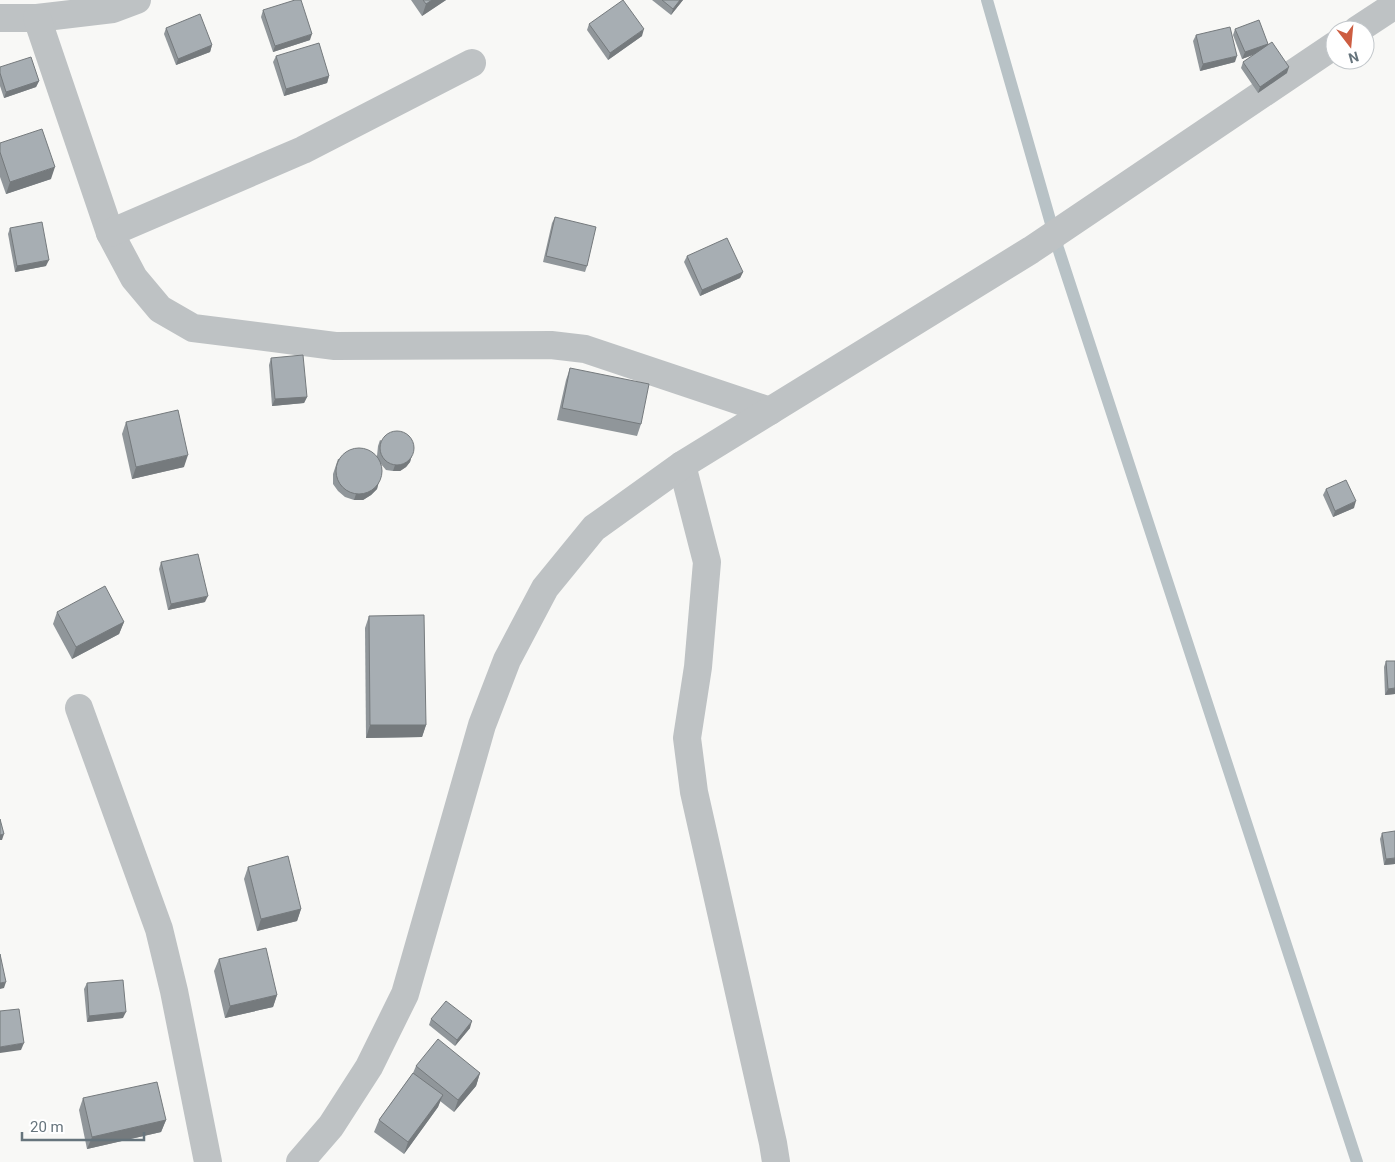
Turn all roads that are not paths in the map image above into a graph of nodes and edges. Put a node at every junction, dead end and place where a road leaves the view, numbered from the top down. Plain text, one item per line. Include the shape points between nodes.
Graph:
1 (137, 0) edge
2 (1395, 5) edge
3 (0, 18) edge
4 (37, 18) junction
5 (1372, 20) edge
6 (1325, 52) edge
7 (472, 63) dead end
8 (110, 233) junction
9 (770, 411) junction
10 (682, 465) junction
11 (79, 708) dead end
12 (208, 1162) edge
13 (300, 1162) edge
14 (776, 1162) edge

1 - 4 street via 113,9
2 - 5 street
3 - 4 street
4 - 8 street
6 - 9 street via 1031,250
7 - 8 street via 302,150
8 - 9 street via 134,278 160,309 194,328 335,346 551,346 585,349
9 - 10 street
10 - 13 street via 594,528 546,588 507,660 482,725 405,994 369,1067 331,1126
10 - 14 street via 707,562 698,667 687,738 694,792
11 - 12 street via 159,929

